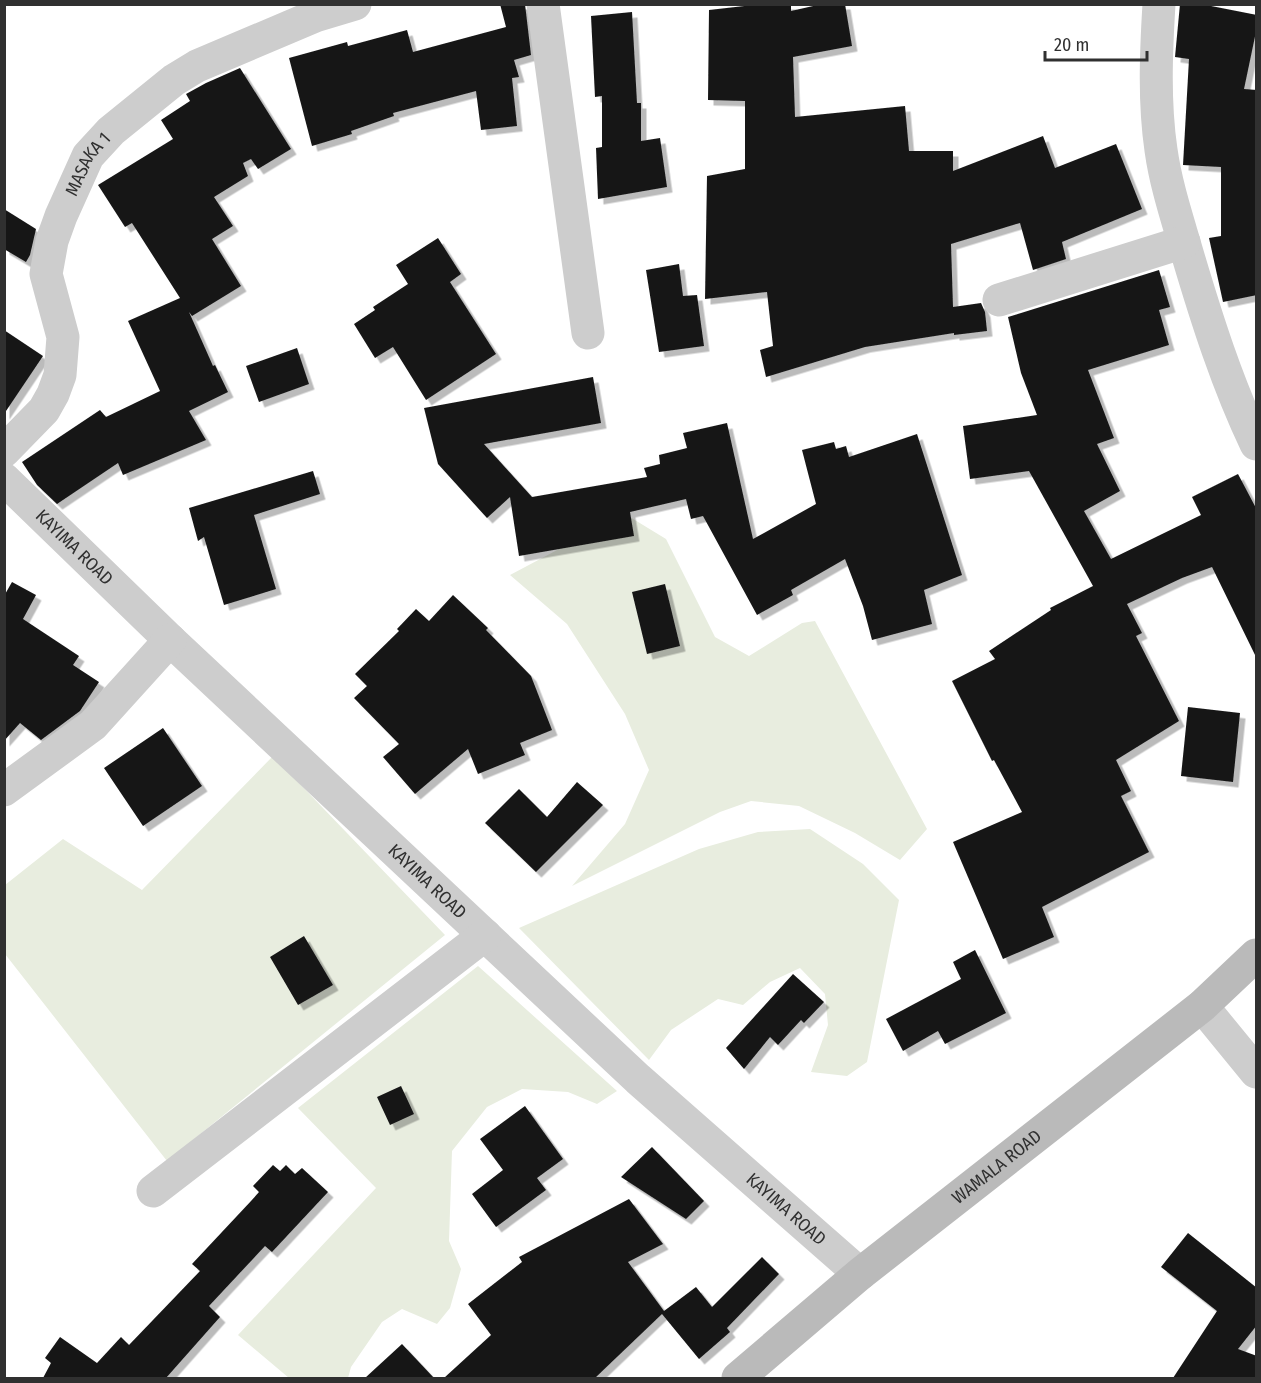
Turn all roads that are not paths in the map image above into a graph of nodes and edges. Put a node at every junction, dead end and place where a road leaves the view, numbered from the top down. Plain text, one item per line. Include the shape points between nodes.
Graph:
1 (355, 4) edge
2 (543, 4) edge
3 (1159, 4) edge
4 (1184, 242) junction
5 (999, 300) dead end
6 (588, 333) dead end
7 (1257, 444) edge
8 (4, 451) edge
9 (4, 479) edge
10 (170, 640) junction
11 (4, 790) edge
12 (484, 935) junction
13 (1257, 955) edge
14 (1202, 1006) junction
15 (1257, 1072) edge
16 (153, 1191) dead end
17 (860, 1274) junction
18 (738, 1378) edge

1 - 8 street, MASAKA 1 via 315,16 197,66 111,131 88,156 52,241 46,274 63,337 60,375 44,410
2 - 6 street
3 - 4 street via 1156,57 1161,151
4 - 5 street
4 - 7 street via 1223,367
9 - 10 street, KAYIMA ROAD
10 - 11 street via 93,725
10 - 12 street, KAYIMA ROAD
12 - 16 street
12 - 17 street, KAYIMA ROAD via 638,1079
13 - 14 street, WAMALA ROAD
14 - 15 street
14 - 17 street, WAMALA ROAD
17 - 18 street, WAMALA ROAD

